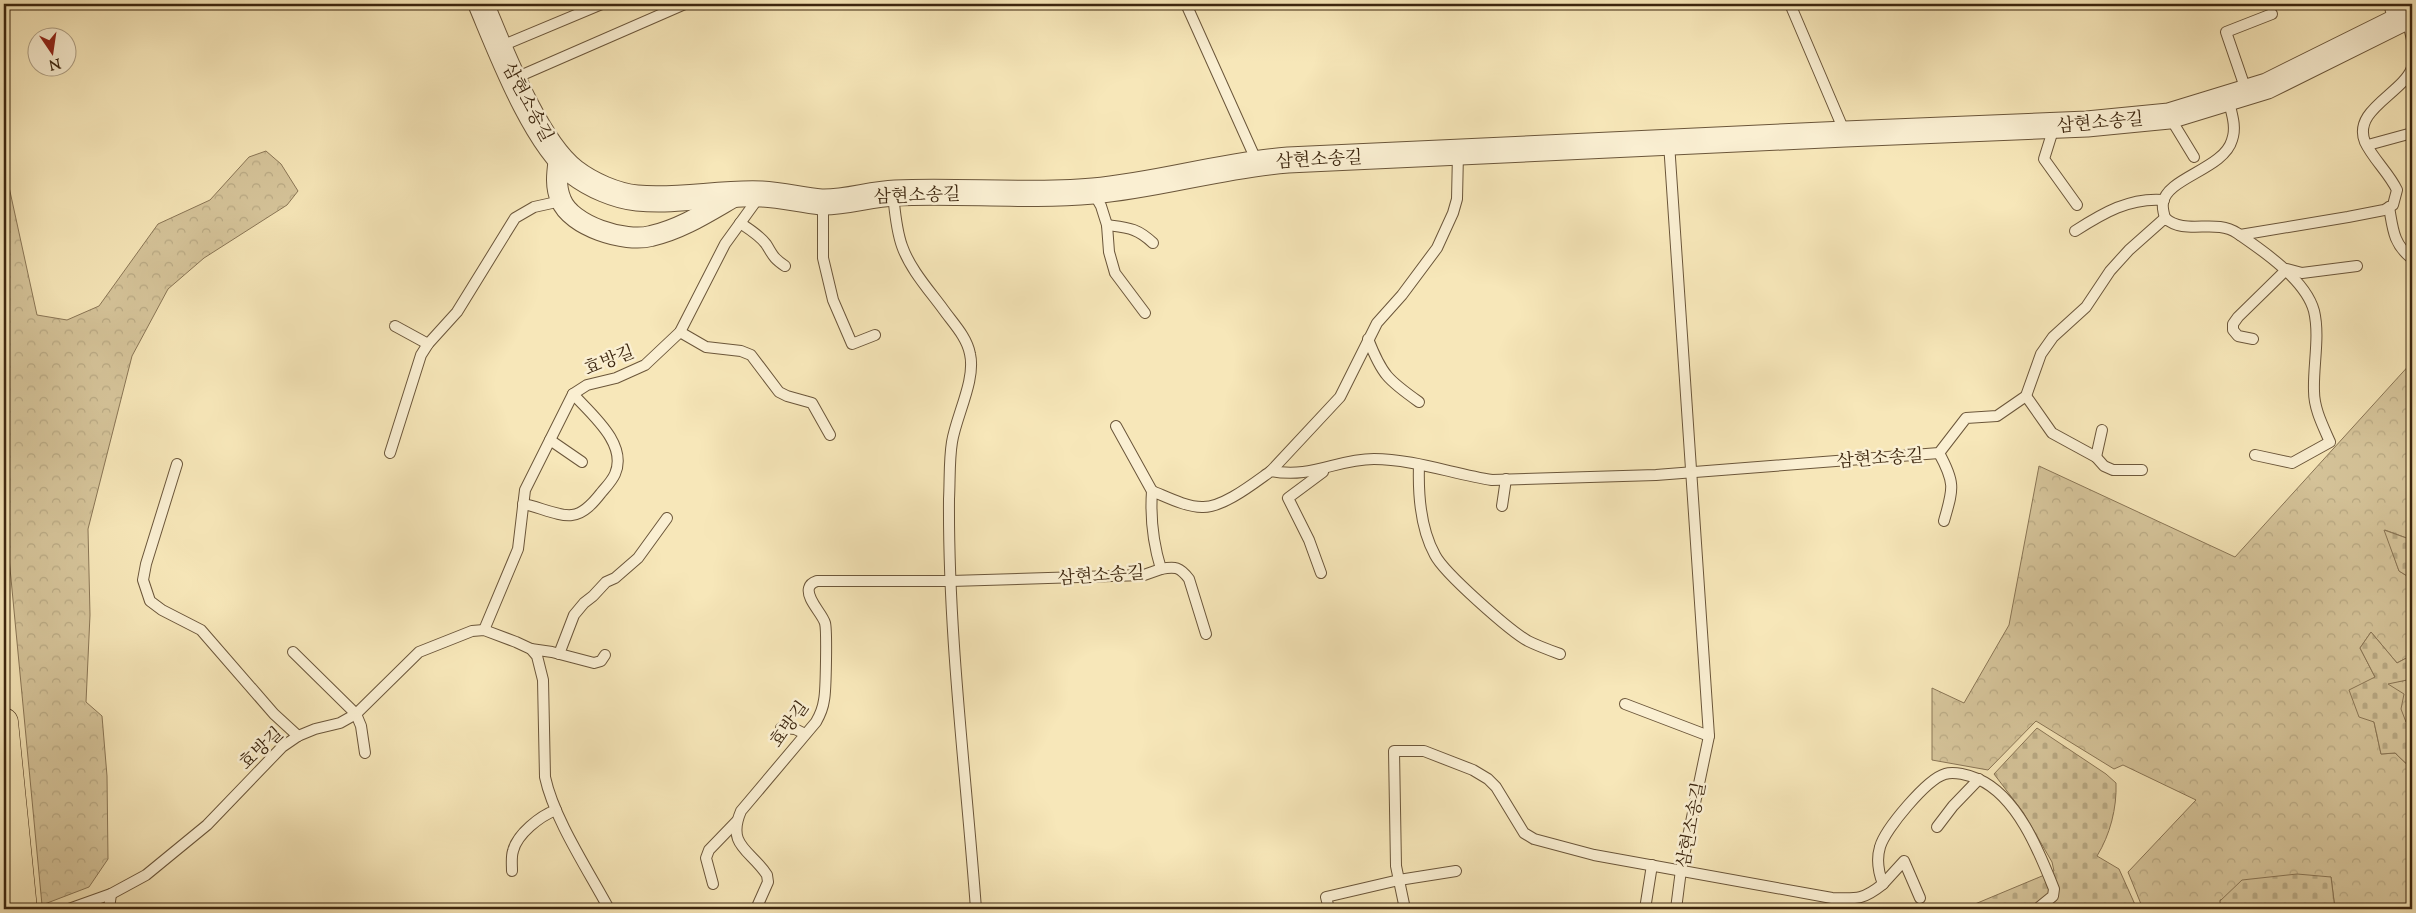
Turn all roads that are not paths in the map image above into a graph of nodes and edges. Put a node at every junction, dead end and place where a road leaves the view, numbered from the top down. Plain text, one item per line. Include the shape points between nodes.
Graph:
1 (481, 4) edge
2 (602, 4) edge
3 (685, 4) edge
4 (1186, 4) edge
5 (1790, 4) edge
6 (2272, 14) dead end
7 (2403, 20) edge
8 (499, 47) junction
9 (2412, 68) edge
10 (512, 79) junction
11 (2237, 95) junction
12 (2169, 116) junction
13 (2054, 126) junction
14 (2412, 133) edge
15 (1845, 134) junction
16 (1669, 143) junction
17 (2368, 146) junction
18 (1458, 153) junction
19 (2194, 157) dead end
20 (559, 158) junction
21 (1257, 162) junction
22 (1093, 191) junction
23 (893, 193) junction
24 (761, 194) junction
25 (737, 195) junction
26 (2164, 200) junction
27 (561, 201) junction
28 (824, 202) junction
29 (2077, 206) dead end
30 (2389, 207) junction
31 (2164, 218) junction
32 (740, 223) junction
33 (1107, 225) junction
34 (2075, 231) dead end
35 (2240, 235) junction
36 (1154, 243) dead end
37 (2412, 256) edge
38 (785, 266) dead end
39 (2357, 266) dead end
40 (2287, 270) junction
41 (1145, 313) dead end
42 (394, 326) dead end
43 (680, 332) junction
44 (875, 335) dead end
45 (1368, 339) junction
46 (2253, 339) dead end
47 (428, 344) junction
48 (574, 394) junction
49 (2026, 396) junction
50 (1419, 402) dead end
51 (1116, 426) dead end
52 (2102, 430) dead end
53 (830, 435) dead end
54 (550, 440) junction
55 (390, 453) dead end
56 (1940, 453) junction
57 (2255, 455) dead end
58 (2096, 457) junction
59 (582, 462) dead end
60 (177, 464) dead end
61 (1419, 465) junction
62 (1328, 468) junction
63 (2142, 470) dead end
64 (1271, 471) junction
65 (1691, 472) junction
66 (1506, 479) junction
67 (1152, 492) junction
68 (524, 504) junction
69 (1502, 506) dead end
70 (667, 518) dead end
71 (1944, 521) dead end
72 (1161, 569) junction
73 (1321, 573) dead end
74 (951, 581) junction
75 (484, 630) junction
76 (1206, 634) dead end
77 (531, 649) junction
78 (293, 652) dead end
79 (559, 654) junction
80 (1560, 654) dead end
81 (605, 655) dead end
82 (1625, 704) dead end
83 (356, 714) junction
84 (4, 722) edge
85 (781, 728) dead end
86 (805, 734) junction
87 (298, 736) junction
88 (1709, 736) junction
89 (365, 753) dead end
90 (1979, 779) junction
91 (556, 810) junction
92 (737, 821) junction
93 (1937, 828) dead end
94 (1652, 865) junction
95 (1681, 870) junction
96 (512, 871) dead end
97 (1456, 871) dead end
98 (1399, 880) junction
99 (712, 884) dead end
100 (1883, 884) junction
101 (111, 894) junction
102 (1920, 898) dead end
103 (23, 909) edge
104 (68, 909) edge
105 (109, 909) edge
106 (609, 909) edge
107 (756, 909) edge
108 (976, 909) edge
109 (1328, 909) edge
110 (1405, 909) edge
111 (1645, 909) edge
112 (1676, 909) edge
113 (2037, 909) edge

1 - 8 street, 삼현소송길
2 - 8 lane
3 - 10 lane
4 - 21 lane
5 - 15 lane
6 - 11 lane via 2226,32
7 - 11 street, 삼현소송길 via 2268,86
8 - 10 street, 삼현소송길
9 - 17 lane via 2408,78 2368,113 2363,126
10 - 20 street, 삼현소송길
11 - 12 street, 삼현소송길
11 - 26 lane via 2233,138 2228,151 2183,180 2166,194
12 - 13 street, 삼현소송길
12 - 19 lane
13 - 15 street, 삼현소송길
13 - 29 lane via 2044,159
14 - 17 lane
15 - 16 street, 삼현소송길
16 - 18 street, 삼현소송길
16 - 65 lane, 삼현소송길
17 - 30 lane via 2397,190 2394,205
18 - 21 street, 삼현소송길
18 - 45 lane via 1456,199 1446,231 1437,248
20 - 25 street, 삼현소송길 via 574,172 599,187 635,198
20 - 27 street via 557,178
21 - 22 street, 삼현소송길 via 1152,184
22 - 23 street, 삼현소송길 via 1050,194
22 - 33 lane
23 - 28 street, 삼현소송길
23 - 74 lane via 902,247 915,271 965,340 971,354 967,388 952,443 949,498
24 - 25 street, 삼현소송길
24 - 28 street, 삼현소송길
24 - 32 lane, 효방길
25 - 27 street via 667,232 629,238 609,234 570,215
26 - 31 lane
26 - 34 lane via 2140,200 2115,208
27 - 47 lane via 534,207 515,218 457,312
28 - 44 lane via 823,258 833,300 852,344
30 - 35 lane
30 - 37 lane via 2400,249
31 - 35 lane via 2180,227 2223,227
31 - 49 lane via 2129,250 2110,271 2086,307 2053,337 2041,354
32 - 38 lane
32 - 43 lane, 효방길 via 725,244
33 - 36 lane via 1132,228
33 - 41 lane via 1109,252 1116,273
35 - 40 lane
39 - 40 lane via 2302,273
40 - 46 lane via 2233,324 2238,336
40 - 57 lane via 2313,309 2316,324 2314,394 2330,442 2292,464
42 - 47 lane
43 - 48 lane, 효방길 via 645,365 616,378 587,385
43 - 53 lane via 706,347 751,355 779,392 812,403
45 - 50 lane via 1382,372
45 - 64 lane via 1340,396
47 - 55 lane via 421,356
48 - 54 lane, 효방길
48 - 68 lane via 617,448 615,475 594,502 571,516
49 - 56 lane, 삼현소송길 via 1997,416 1966,418
49 - 58 lane via 2052,433
51 - 67 lane
52 - 58 lane
54 - 59 lane
54 - 68 lane, 효방길 via 525,490
56 - 65 lane, 삼현소송길
56 - 71 lane via 1950,473 1952,487
58 - 63 lane via 2113,470
60 - 87 lane via 142,580 147,595 162,610 201,630 274,714
61 - 62 lane, 삼현소송길 via 1395,459 1371,459
61 - 66 lane, 삼현소송길 via 1466,476
61 - 80 lane via 1422,516 1435,556 1510,629
62 - 64 lane, 삼현소송길 via 1294,475
62 - 73 lane via 1288,498
64 - 67 lane via 1213,506 1201,507
65 - 66 lane, 삼현소송길
65 - 88 lane, 삼현소송길
66 - 69 lane
67 - 72 lane, 삼현소송길 via 1153,537
68 - 75 lane, 효방길 via 518,549
70 - 79 lane via 638,558 606,582 574,615
72 - 74 lane, 삼현소송길 via 1126,577
72 - 76 lane via 1180,568 1189,579
74 - 86 lane, 효방길 via 827,580 812,583 810,595 826,630 824,700 816,722
74 - 108 lane
75 - 77 lane
75 - 83 lane, 효방길 via 472,631 419,652
77 - 79 lane
77 - 91 lane via 540,665 543,680 545,777
78 - 83 lane
79 - 81 lane via 594,663
82 - 88 lane
83 - 87 lane, 효방길 via 340,723
83 - 89 lane
84 - 103 highway
85 - 86 lane
86 - 92 lane, 효방길 via 741,811
87 - 101 lane, 효방길 via 282,747 207,825 146,875
88 - 95 lane, 삼현소송길
90 - 93 lane
90 - 100 lane via 1946,773 1935,778 1920,793 1880,845 1878,869
90 - 113 lane via 2000,794 2019,818 2048,872 2053,896
91 - 96 lane via 545,814 520,837 513,852
91 - 106 lane
92 - 99 lane, 효방길 via 709,850 706,858
92 - 107 lane via 738,842 767,875 768,882
94 - 95 lane
94 - 98 lane via 1594,855 1534,839 1524,833 1488,779 1424,751 1394,751
94 - 111 lane
95 - 100 lane via 1858,900
95 - 112 lane, 삼현소송길
97 - 98 lane
98 - 109 lane via 1326,898
98 - 110 lane
100 - 102 lane via 1904,861
101 - 104 lane, 효방길
101 - 105 lane

